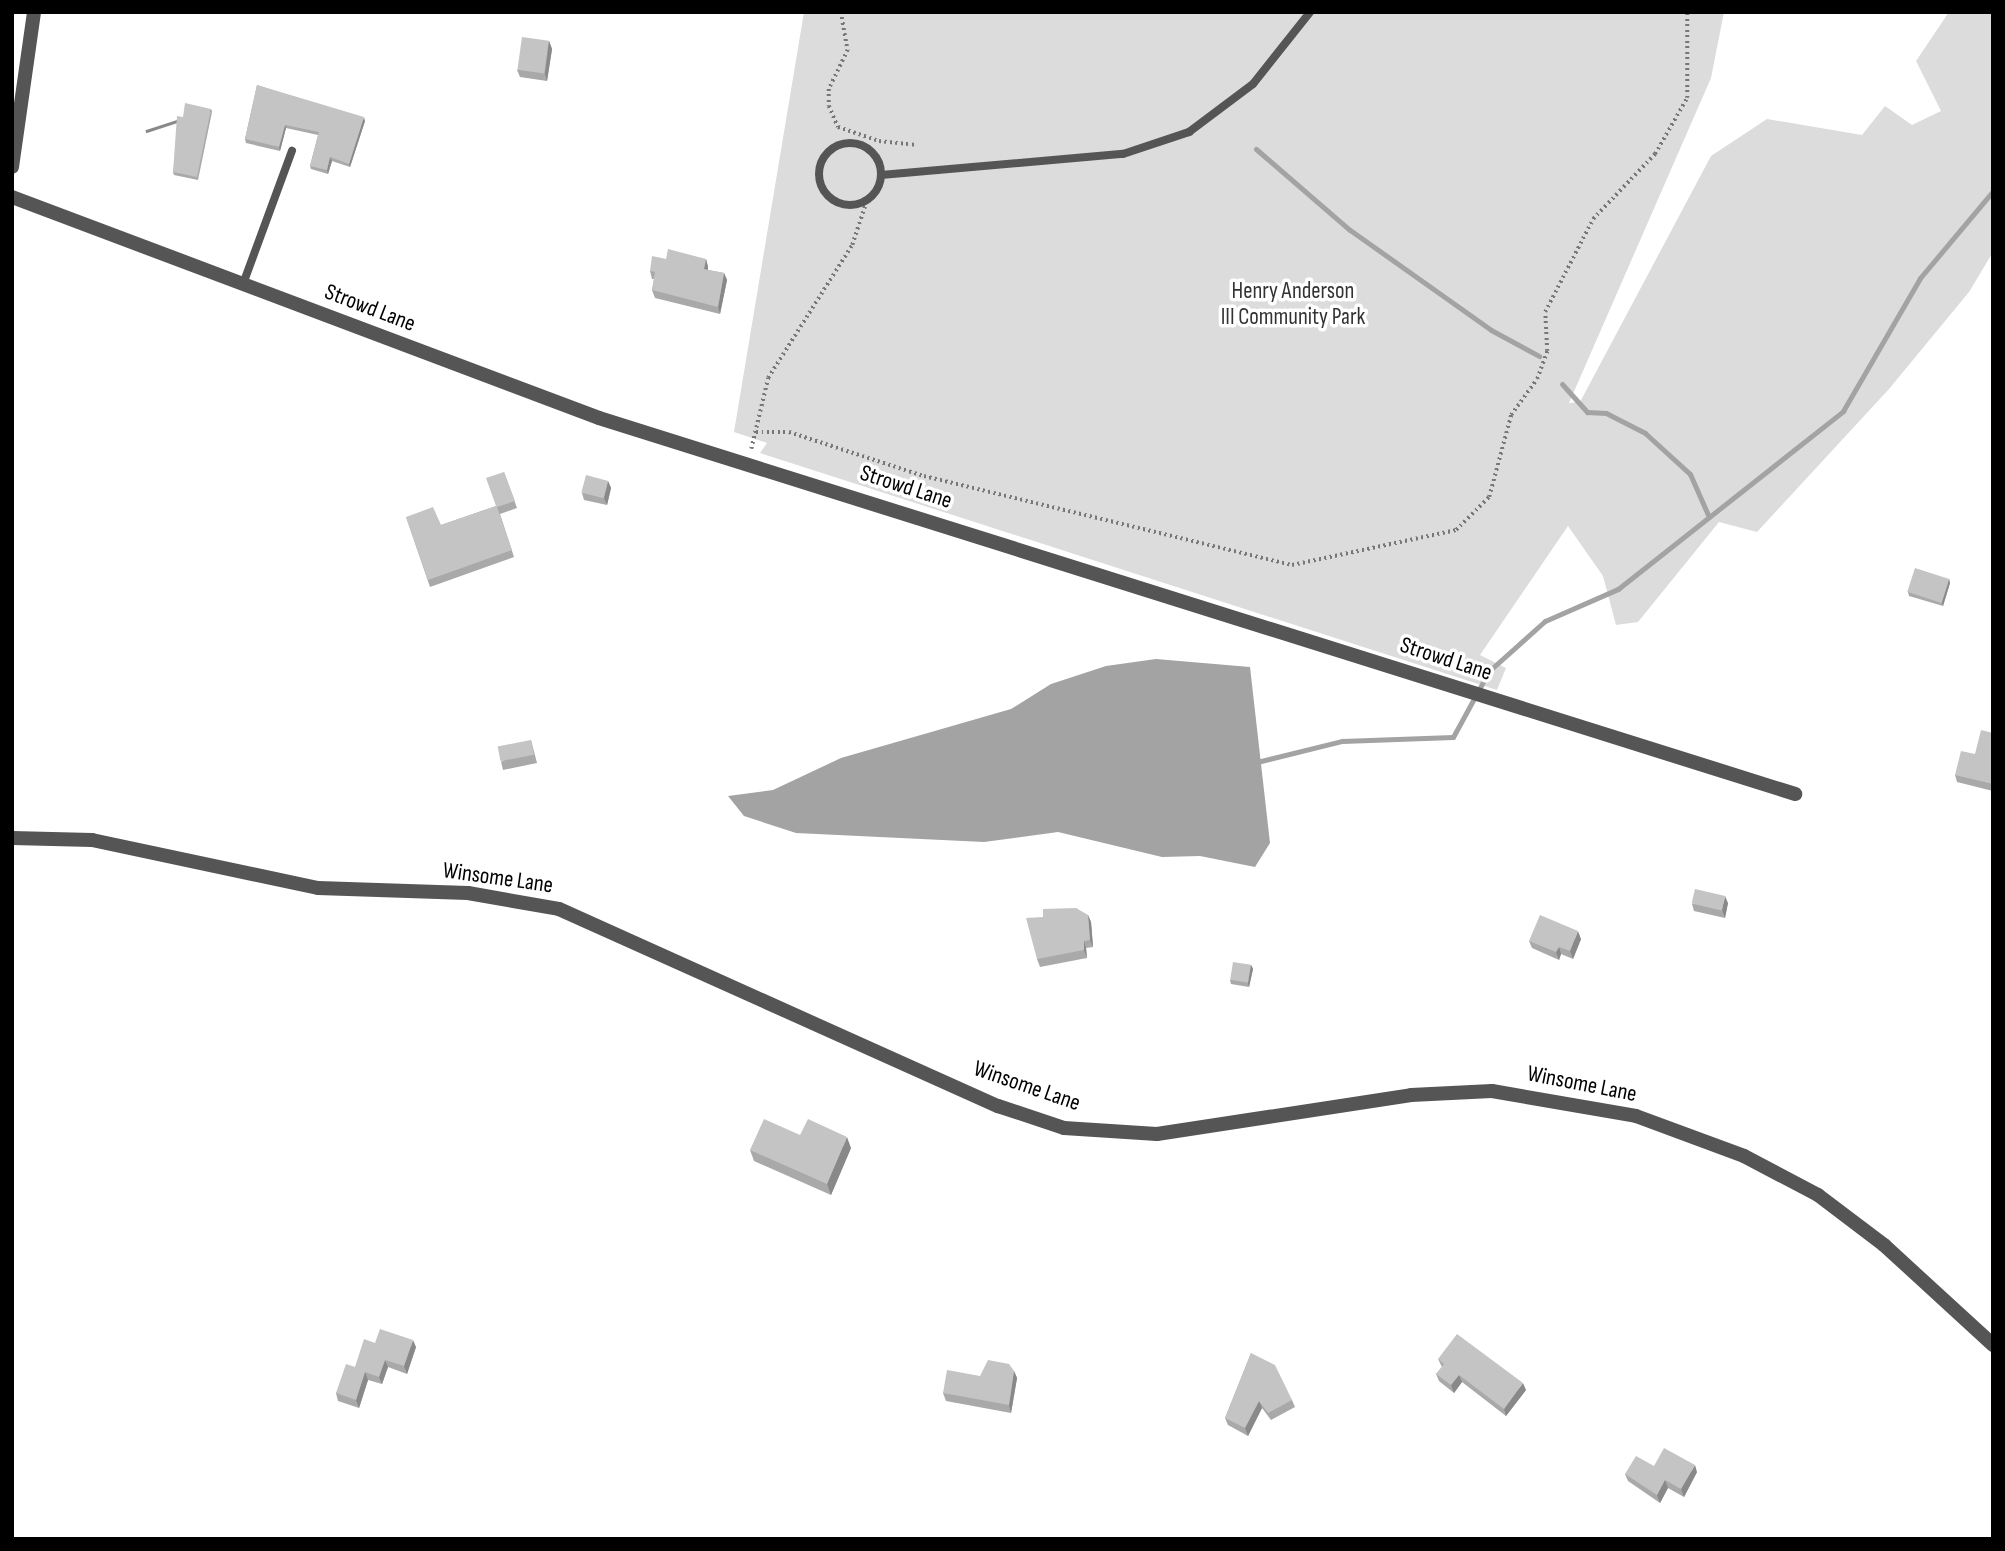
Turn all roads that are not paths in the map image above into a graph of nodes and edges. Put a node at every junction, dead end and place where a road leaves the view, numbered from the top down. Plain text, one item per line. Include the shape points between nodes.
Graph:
1 (34, 12) edge
2 (1310, 12) edge
3 (292, 151) dead end
4 (12, 166) edge
5 (881, 175) junction
6 (12, 197) edge
7 (243, 284) junction
8 (1795, 793) dead end
9 (12, 838) edge
10 (1993, 1345) edge

1 - 4 street
2 - 5 lane via 1253,85 1189,132 1123,154
3 - 7 lane
5 - 5 lane via 867,200 847,205 828,197 818,178 825,155 857,144 873,154
6 - 7 street, Strowd Lane
7 - 8 street, Strowd Lane via 599,418
9 - 10 street, Winsome Lane via 92,840 318,888 468,893 559,909 998,1106 1065,1128 1157,1134 1411,1095 1492,1091 1636,1116 1744,1156 1818,1195 1884,1245

